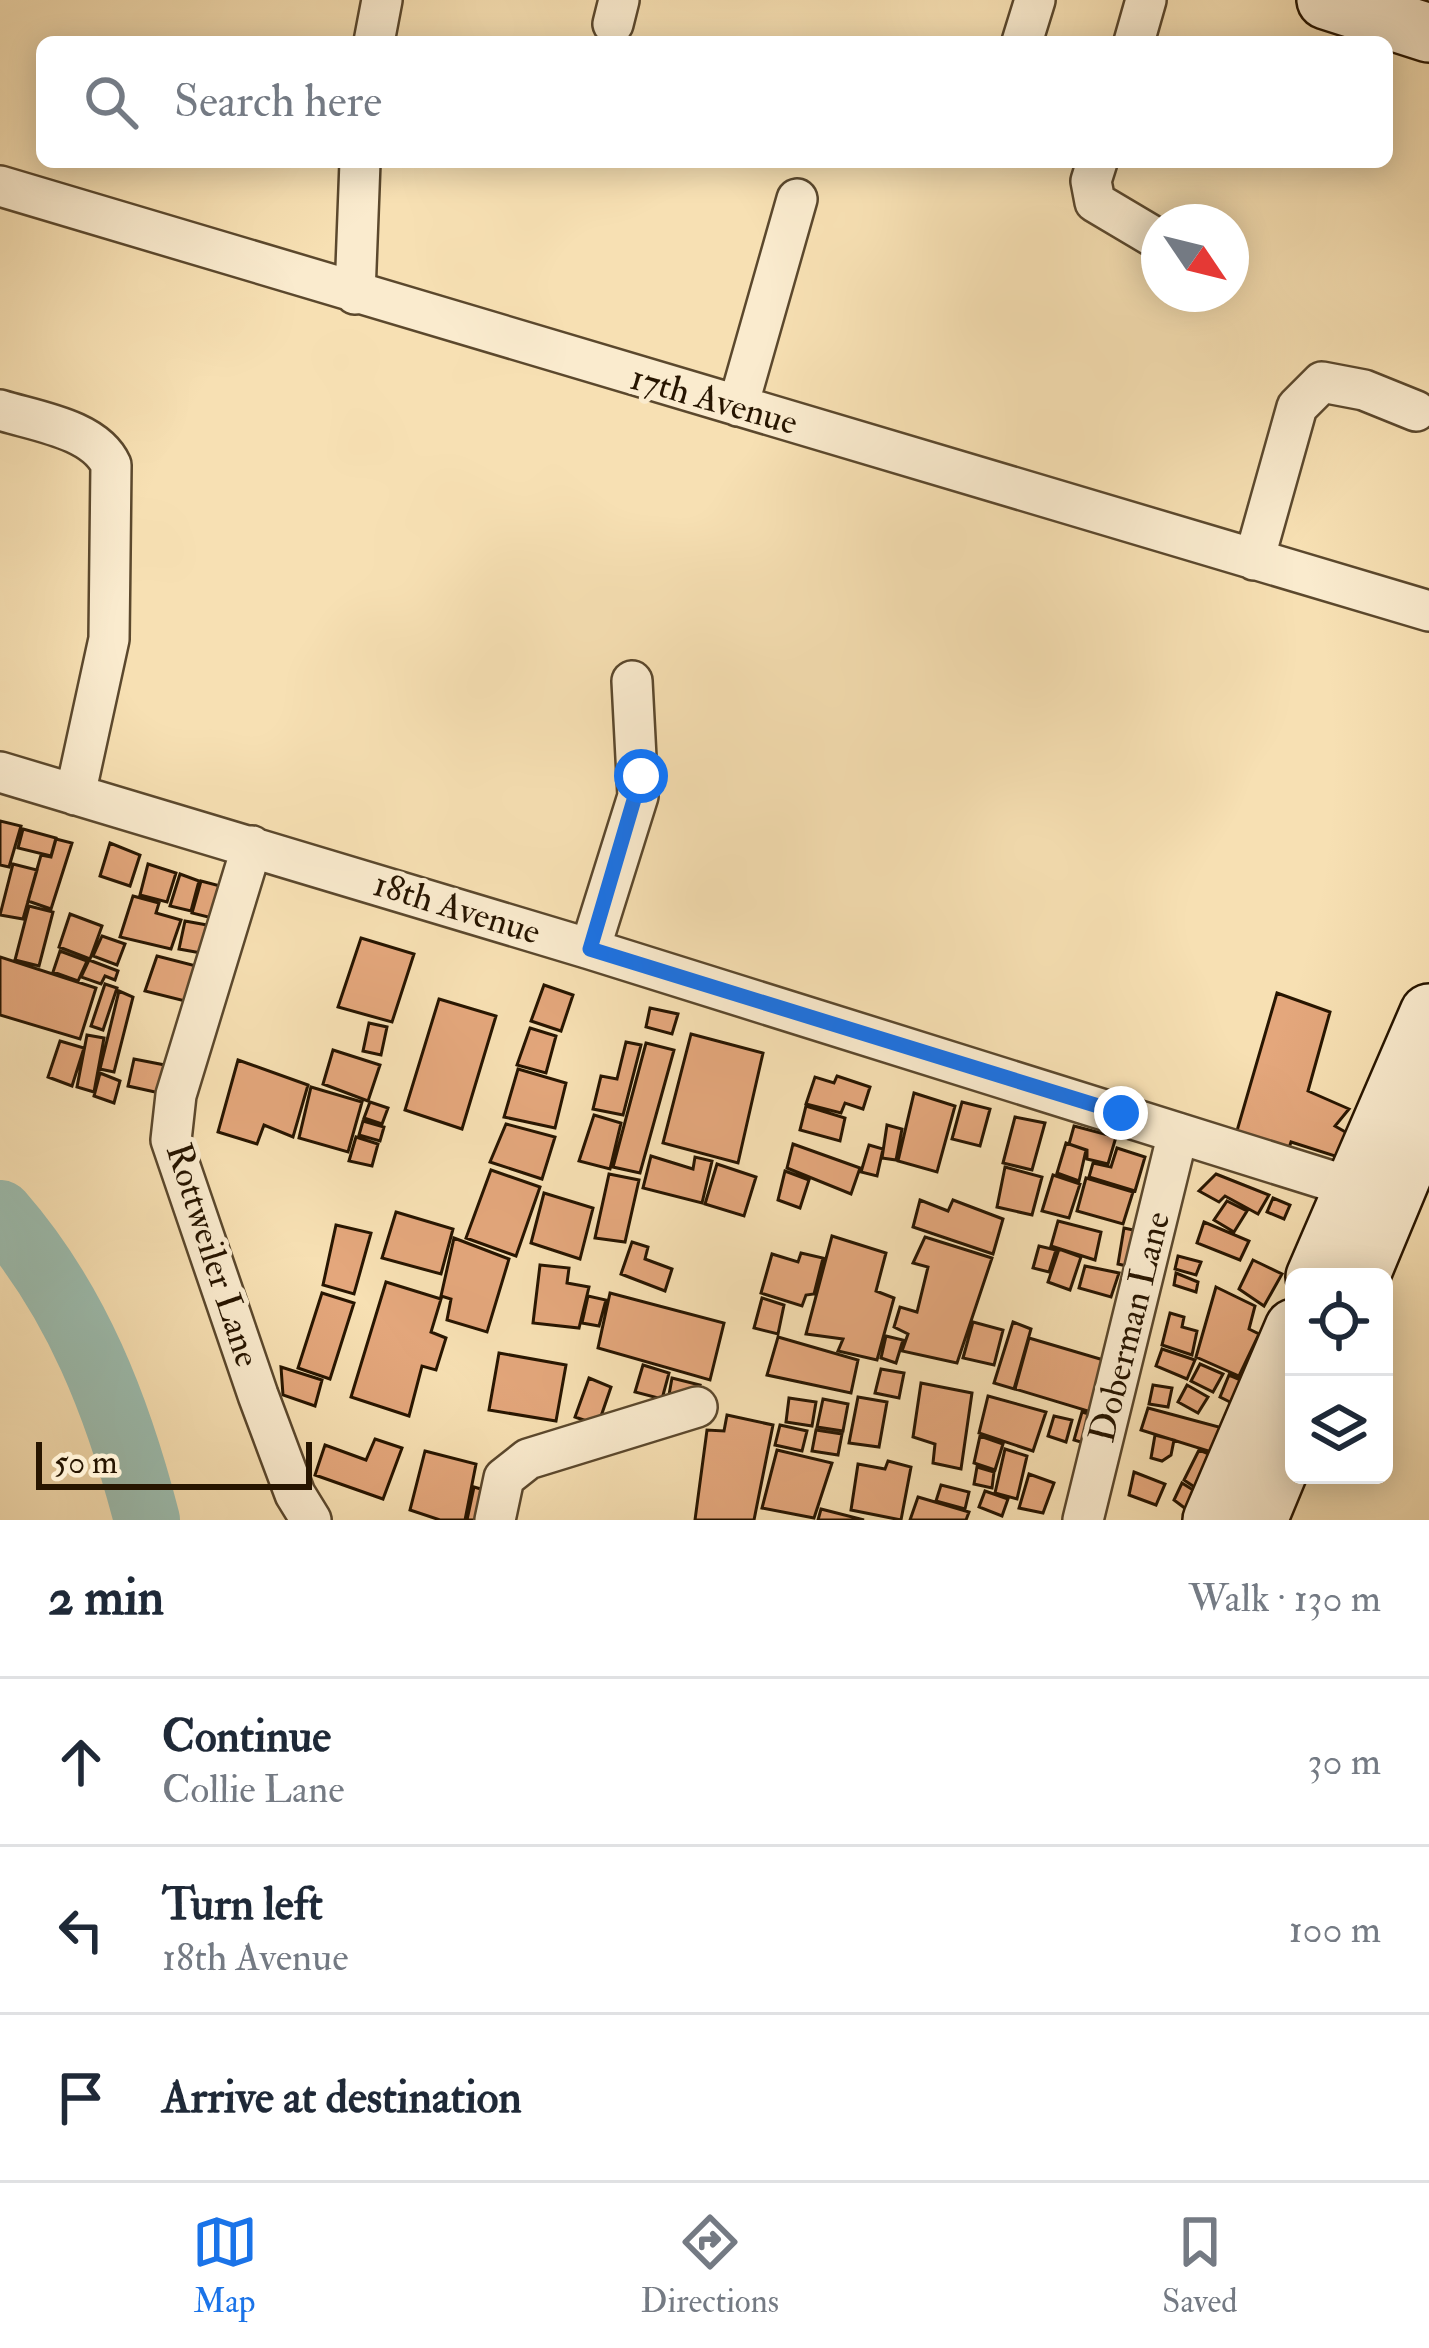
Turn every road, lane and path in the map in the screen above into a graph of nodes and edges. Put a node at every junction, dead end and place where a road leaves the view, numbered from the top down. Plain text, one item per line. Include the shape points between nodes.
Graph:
1 (382, 0) edge
2 (1035, 0) edge
3 (1146, 0) edge
4 (1326, 0) edge
5 (1429, 33) edge
6 (375, 36) edge
7 (1024, 36) edge
8 (1135, 36) edge
9 (360, 168) edge
10 (1095, 168) edge
11 (0, 186) edge
12 (797, 199) dead end
13 (1141, 231) edge
14 (355, 294) junction
15 (738, 406) junction
16 (0, 410) edge
17 (1416, 410) dead end
18 (1254, 560) junction
19 (1429, 611) edge
20 (632, 681) dead end
21 (0, 772) edge
22 (75, 795) junction
23 (253, 846) junction
24 (590, 949) junction
25 (1429, 1013) edge
26 (1429, 1111) edge
27 (1178, 1133) junction
28 (1373, 1194) junction
29 (1322, 1268) edge
30 (1361, 1268) edge
31 (1285, 1349) edge
32 (697, 1407) dead end
33 (1285, 1455) edge
34 (311, 1520) edge
35 (495, 1520) edge
36 (1083, 1520) edge
37 (1213, 1520) edge
38 (1258, 1520) edge

1 - 6 street
2 - 7 street
3 - 8 street
4 - 5 street
9 - 14 street
10 - 13 street via 1095,202
11 - 14 street, 17th Avenue
12 - 15 street
14 - 15 street, 17th Avenue
15 - 18 street, 17th Avenue
16 - 22 street via 84,438 111,465 109,639
17 - 18 street via 1322,382 1308,392
18 - 19 street, 17th Avenue
20 - 24 street via 638,796
21 - 22 street, 18th Avenue
22 - 23 street, 18th Avenue
23 - 24 street, 18th Avenue
23 - 34 street, Rottweiler Lane via 176,1095 171,1140
24 - 27 street, 18th Avenue
25 - 28 street
26 - 28 street
27 - 28 street, 18th Avenue
27 - 36 street, Doberman Lane
28 - 29 street
28 - 30 street
31 - 37 street
32 - 35 street via 527,1459 504,1478
33 - 38 street

